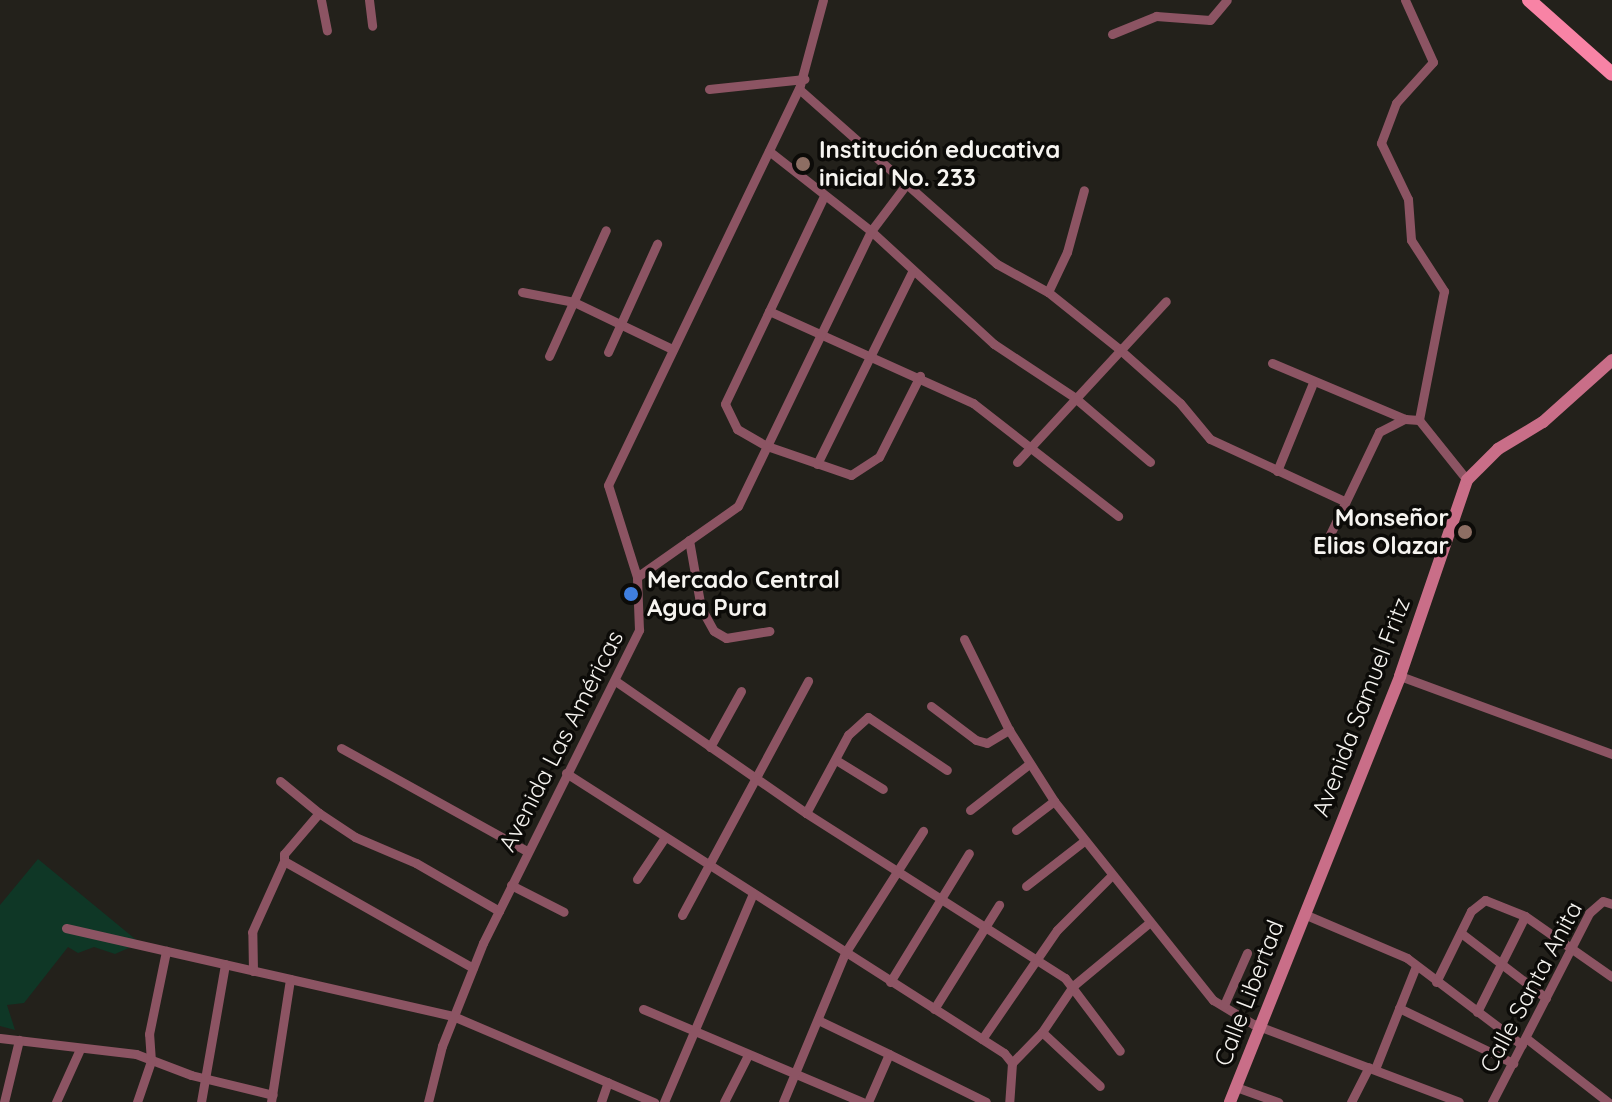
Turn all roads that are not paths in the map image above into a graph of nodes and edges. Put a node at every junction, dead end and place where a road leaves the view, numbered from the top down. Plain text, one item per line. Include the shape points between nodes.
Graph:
1 (321, 0) edge
2 (369, 0) edge
3 (823, 0) edge
4 (1227, 0) edge
5 (1405, 0) edge
6 (1529, 0) edge
7 (372, 26) dead end
8 (327, 30) dead end
9 (1112, 34) dead end
10 (1612, 74) edge
11 (801, 84) junction
12 (709, 89) dead end
13 (769, 151) junction
14 (905, 186) junction
15 (1084, 190) dead end
16 (824, 196) junction
17 (606, 230) dead end
18 (871, 231) junction
19 (657, 244) dead end
20 (912, 272) junction
21 (522, 292) dead end
22 (1048, 292) junction
23 (1166, 301) dead end
24 (574, 302) junction
25 (769, 311) junction
26 (620, 321) junction
27 (821, 335) junction
28 (1118, 348) junction
29 (672, 349) junction
30 (608, 352) dead end
31 (867, 355) junction
32 (549, 356) dead end
33 (1612, 360) edge
34 (1272, 363) dead end
35 (920, 376) junction
36 (1313, 383) junction
37 (1074, 397) junction
38 (1405, 419) junction
39 (1419, 420) junction
40 (767, 446) junction
41 (1029, 447) junction
42 (1017, 462) dead end
43 (1150, 462) dead end
44 (817, 464) junction
45 (1277, 471) junction
46 (1467, 480) junction
47 (1344, 501) junction
48 (1118, 516) dead end
49 (689, 540) junction
50 (1323, 549) dead end
51 (637, 577) junction
52 (769, 631) dead end
53 (964, 639) dead end
54 (1400, 676) junction
55 (808, 681) dead end
56 (617, 682) junction
57 (741, 691) dead end
58 (931, 706) dead end
59 (1009, 730) junction
60 (710, 747) junction
61 (341, 748) dead end
62 (1612, 754) edge
63 (836, 760) junction
64 (1029, 764) junction
65 (947, 770) dead end
66 (566, 773) junction
67 (755, 778) junction
68 (280, 781) dead end
69 (883, 789) dead end
70 (1054, 801) junction
71 (970, 810) dead end
72 (319, 813) junction
73 (806, 813) junction
74 (1016, 830) dead end
75 (923, 831) dead end
76 (665, 837) junction
77 (1084, 841) junction
78 (527, 851) junction
79 (969, 853) dead end
80 (284, 861) junction
81 (708, 864) junction
82 (896, 869) junction
83 (1112, 875) junction
84 (637, 879) dead end
85 (511, 885) junction
86 (1026, 886) dead end
87 (753, 893) junction
88 (941, 898) junction
89 (1309, 901) joint
90 (1612, 904) edge
91 (999, 905) dead end
92 (499, 911) junction
93 (564, 912) dead end
94 (1304, 914) junction
95 (682, 915) dead end
96 (1525, 916) junction
97 (1150, 922) junction
98 (985, 927) junction
99 (66, 928) dead end
100 (1461, 933) junction
101 (1572, 949) junction
102 (166, 951) junction
103 (845, 953) junction
104 (1247, 953) dead end
105 (1035, 959) junction
106 (225, 964) junction
107 (1502, 964) junction
108 (1416, 966) junction
109 (473, 968) junction
110 (253, 971) junction
111 (1612, 977) edge
112 (290, 979) junction
113 (890, 982) junction
114 (1436, 982) junction
115 (1073, 986) junction
116 (1546, 998) junction
117 (1224, 1005) junction
118 (1399, 1008) junction
119 (643, 1009) dead end
120 (934, 1009) junction
121 (1477, 1012) junction
122 (453, 1016) junction
123 (818, 1020) junction
124 (1259, 1026) junction
125 (694, 1031) junction
126 (1042, 1032) junction
127 (0, 1038) edge
128 (982, 1039) junction
129 (19, 1040) junction
130 (1524, 1042) junction
131 (80, 1049) junction
132 (1120, 1051) dead end
133 (889, 1054) junction
134 (748, 1055) junction
135 (151, 1061) junction
136 (1012, 1063) junction
137 (1513, 1063) junction
138 (1372, 1068) junction
139 (796, 1075) junction
140 (209, 1077) junction
141 (608, 1082) junction
142 (1100, 1086) dead end
143 (1236, 1087) junction
144 (272, 1099) edge
145 (4, 1102) edge
146 (56, 1102) edge
147 (137, 1102) edge
148 (201, 1102) edge
149 (428, 1102) edge
150 (601, 1102) edge
151 (654, 1102) edge
152 (664, 1102) edge
153 (724, 1102) edge
154 (783, 1102) edge
155 (862, 1102) edge
156 (868, 1102) edge
157 (986, 1102) edge
158 (1009, 1102) edge
159 (1230, 1102) edge
160 (1278, 1102) edge
161 (1351, 1102) edge
162 (1459, 1102) edge
163 (1492, 1102) edge
164 (1608, 1102) edge

1 - 8 street
2 - 7 street
3 - 11 street, Avenida Las Américas
4 - 9 street via 1210,20 1156,16
5 - 39 street via 1433,55 1427,72 1396,103 1381,143 1408,199 1411,240 1444,291
6 - 10 main road
11 - 12 street
11 - 13 street, Avenida Las Américas
11 - 14 street
13 - 16 street
13 - 29 street, Avenida Las Américas
14 - 18 street
14 - 22 street via 997,264
15 - 22 street via 1074,232
16 - 18 street
16 - 25 street
17 - 24 street
18 - 20 street
18 - 27 street
19 - 26 street
20 - 31 street
20 - 37 street via 994,344
21 - 24 street
22 - 28 street
23 - 28 street
24 - 26 street
24 - 32 street
25 - 27 street
25 - 40 street via 725,404 737,429
26 - 29 street
26 - 30 street
27 - 31 street
27 - 40 street
28 - 37 street
28 - 45 street via 1180,403 1210,439
29 - 51 street, Avenida Las Américas via 608,485
31 - 35 street
31 - 44 street
33 - 46 street, Avenida Samuel Fritz via 1543,422 1498,449
34 - 36 street
35 - 41 street via 973,403
35 - 44 street via 875,462 851,475
36 - 38 street
36 - 45 street
37 - 41 street
37 - 43 street
38 - 39 street
38 - 47 street via 1379,432
39 - 46 street
40 - 44 street
40 - 49 street via 738,506
41 - 42 street
41 - 48 street
45 - 47 street
46 - 54 street, Avenida Samuel Fritz
47 - 50 street
49 - 51 street
49 - 52 street via 701,608 714,631 726,638
51 - 56 street, Avenida Las Américas via 639,630
53 - 59 street
54 - 62 street
54 - 89 street, Avenida Samuel Fritz
55 - 67 street
56 - 60 street
56 - 66 street, Avenida Las Américas
57 - 60 street
58 - 59 street via 976,740 987,743
59 - 64 street
60 - 67 street
61 - 78 street
63 - 65 street via 848,735 868,717
63 - 69 street
63 - 73 street
64 - 70 street
64 - 71 street
66 - 76 street
66 - 78 street, Avenida Las Américas
67 - 73 street
67 - 81 street
68 - 72 street
70 - 74 street
70 - 77 street
72 - 80 street via 284,854
72 - 92 street
73 - 82 street
75 - 82 street
76 - 81 street
76 - 84 street
77 - 83 street
77 - 86 street
78 - 85 street, Avenida Las Américas
79 - 88 street
80 - 109 street
80 - 110 street via 252,932
81 - 87 street
81 - 95 street
82 - 88 street
82 - 103 street
83 - 97 street
83 - 105 street
85 - 92 street, Avenida Las Américas
85 - 93 street
87 - 103 street
87 - 125 street
88 - 98 street
88 - 113 street
89 - 94 street, Calle Libertad
90 - 101 street, Calle Santa Anita via 1594,906
91 - 98 street
92 - 109 street, Avenida Las Américas
94 - 108 street via 1380,944
94 - 124 street, Calle Libertad
96 - 100 street via 1485,900 1471,911
96 - 101 street
96 - 107 street
97 - 115 street
97 - 117 street via 1202,989
98 - 105 street
98 - 120 street
99 - 102 street
100 - 107 street
100 - 114 street
101 - 111 street
101 - 116 street, Calle Santa Anita
102 - 106 street
102 - 135 street via 149,1034
103 - 113 street
103 - 123 street
104 - 117 street
105 - 115 street
105 - 128 street
106 - 110 street
106 - 140 street
107 - 116 street
107 - 121 street
108 - 114 street
108 - 118 street
109 - 122 street, Avenida Las Américas
110 - 112 street
112 - 122 street
112 - 144 street
113 - 120 street
114 - 121 street
115 - 126 street
115 - 132 street
116 - 130 street, Calle Santa Anita
117 - 124 street
118 - 137 street
118 - 138 street
119 - 125 street
120 - 128 street
121 - 130 street
122 - 141 street
122 - 149 street, Avenida Las Américas
123 - 133 street
123 - 139 street
124 - 138 street
124 - 143 street, Calle Libertad
125 - 134 street
125 - 152 street
126 - 136 street
126 - 142 street
127 - 129 street
128 - 136 street
129 - 131 street
129 - 145 street
130 - 137 street, Calle Santa Anita
130 - 164 street
131 - 135 street
131 - 146 street
133 - 156 street
133 - 157 street
134 - 139 street
134 - 153 street
135 - 140 street
135 - 147 street
136 - 158 street
137 - 163 street, Calle Santa Anita
138 - 161 street
138 - 162 street
139 - 154 street
139 - 155 street
140 - 144 street
140 - 148 street
141 - 150 street
141 - 151 street
143 - 159 street, Calle Libertad
143 - 160 street

